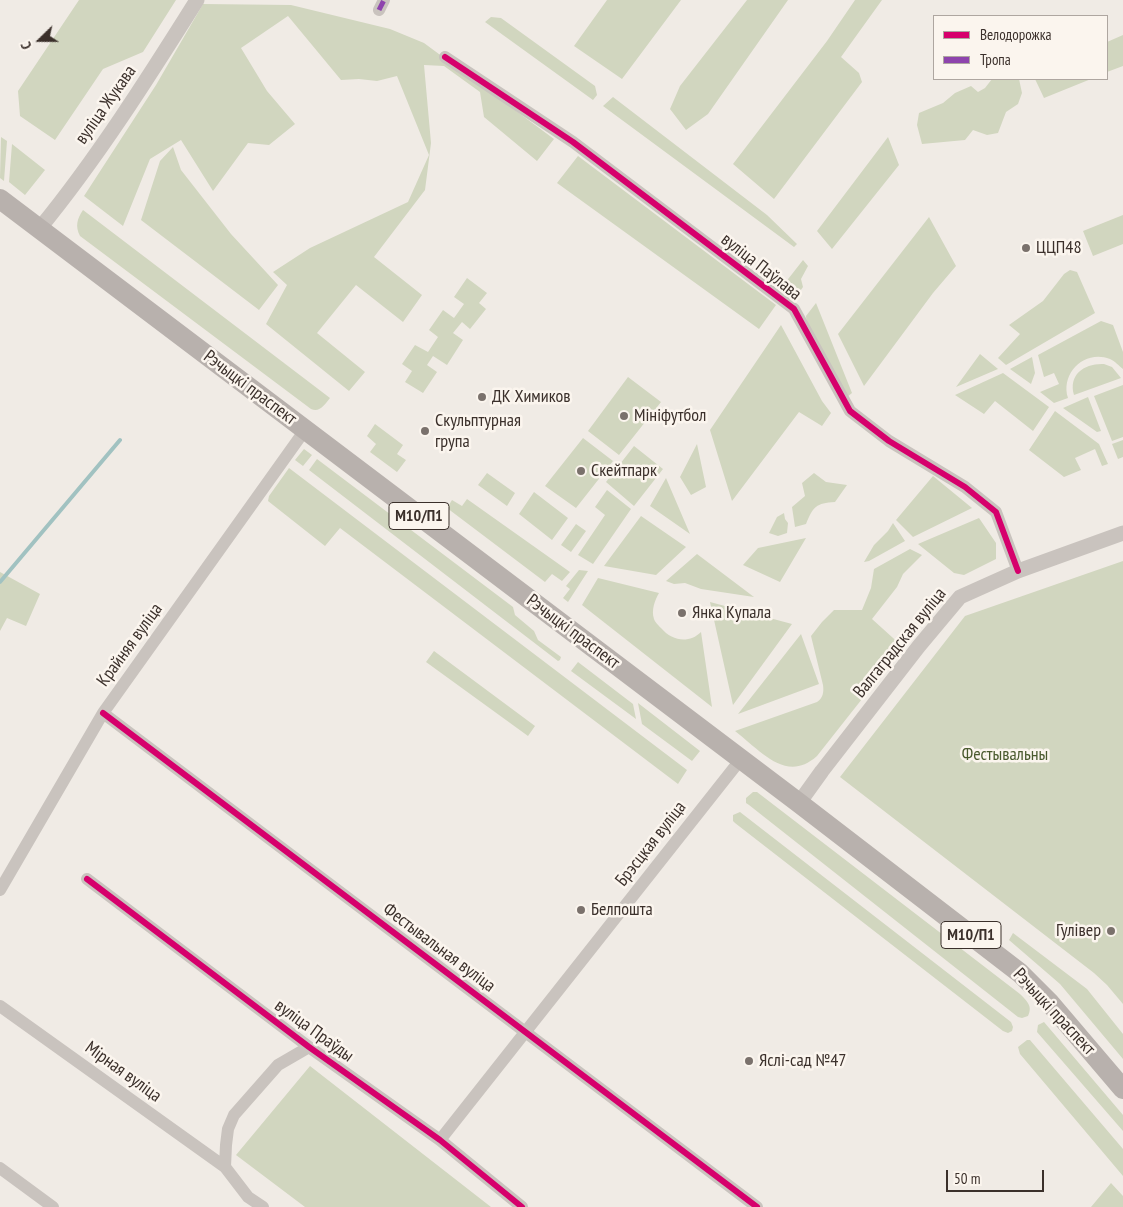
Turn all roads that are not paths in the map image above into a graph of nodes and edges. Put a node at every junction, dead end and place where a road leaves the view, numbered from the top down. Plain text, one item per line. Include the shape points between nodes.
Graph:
1 (197, 0) edge
2 (445, 57) dead end
3 (0, 199) edge
4 (40, 228) junction
5 (305, 430) junction
6 (1123, 533) edge
7 (1018, 571) junction
8 (103, 713) junction
9 (741, 759) junction
10 (799, 802) junction
11 (87, 879) dead end
12 (0, 890) edge
13 (0, 1006) edge
14 (525, 1032) junction
15 (309, 1047) junction
16 (1123, 1089) edge
17 (440, 1140) junction
18 (226, 1167) junction
19 (0, 1168) edge
20 (248, 1197) junction
21 (52, 1207) edge
22 (240, 1207) edge
23 (263, 1207) edge
24 (522, 1207) edge
25 (757, 1207) edge

1 - 4 street, вуліца Жукава via 148,77
2 - 7 street, вуліца Паўлава via 573,142 794,309 850,410 889,441 965,487 996,512
3 - 4 main road, Рэчыцкі праспект / М10/П1
4 - 5 main road, Рэчыцкі праспект / М10/П1
5 - 8 street, Крайняя вуліца
5 - 9 main road, Рэчыцкі праспект / М10/П1
6 - 7 street, Валгаградская вуліца
7 - 10 street, Валгаградская вуліца via 956,600
8 - 12 street, Крайняя вуліца
8 - 14 street, Фестывальная вуліца
9 - 10 main road, Рэчыцкі праспект / М10/П1
9 - 14 street, Брэсцкая вуліца
10 - 16 main road, Рэчыцкі праспект / М10/П1 via 1020,973
11 - 15 street, вуліца Праўды
13 - 18 street, Мірная вуліца
14 - 17 street, Брэсцкая вуліца
14 - 25 street, Фестывальная вуліца
15 - 17 street, вуліца Праўды
15 - 18 street via 278,1065 234,1115 228,1129
17 - 24 street, вуліца Праўды
18 - 20 street, Мірная вуліца
19 - 21 street
20 - 22 street
20 - 23 street, Мірная вуліца

